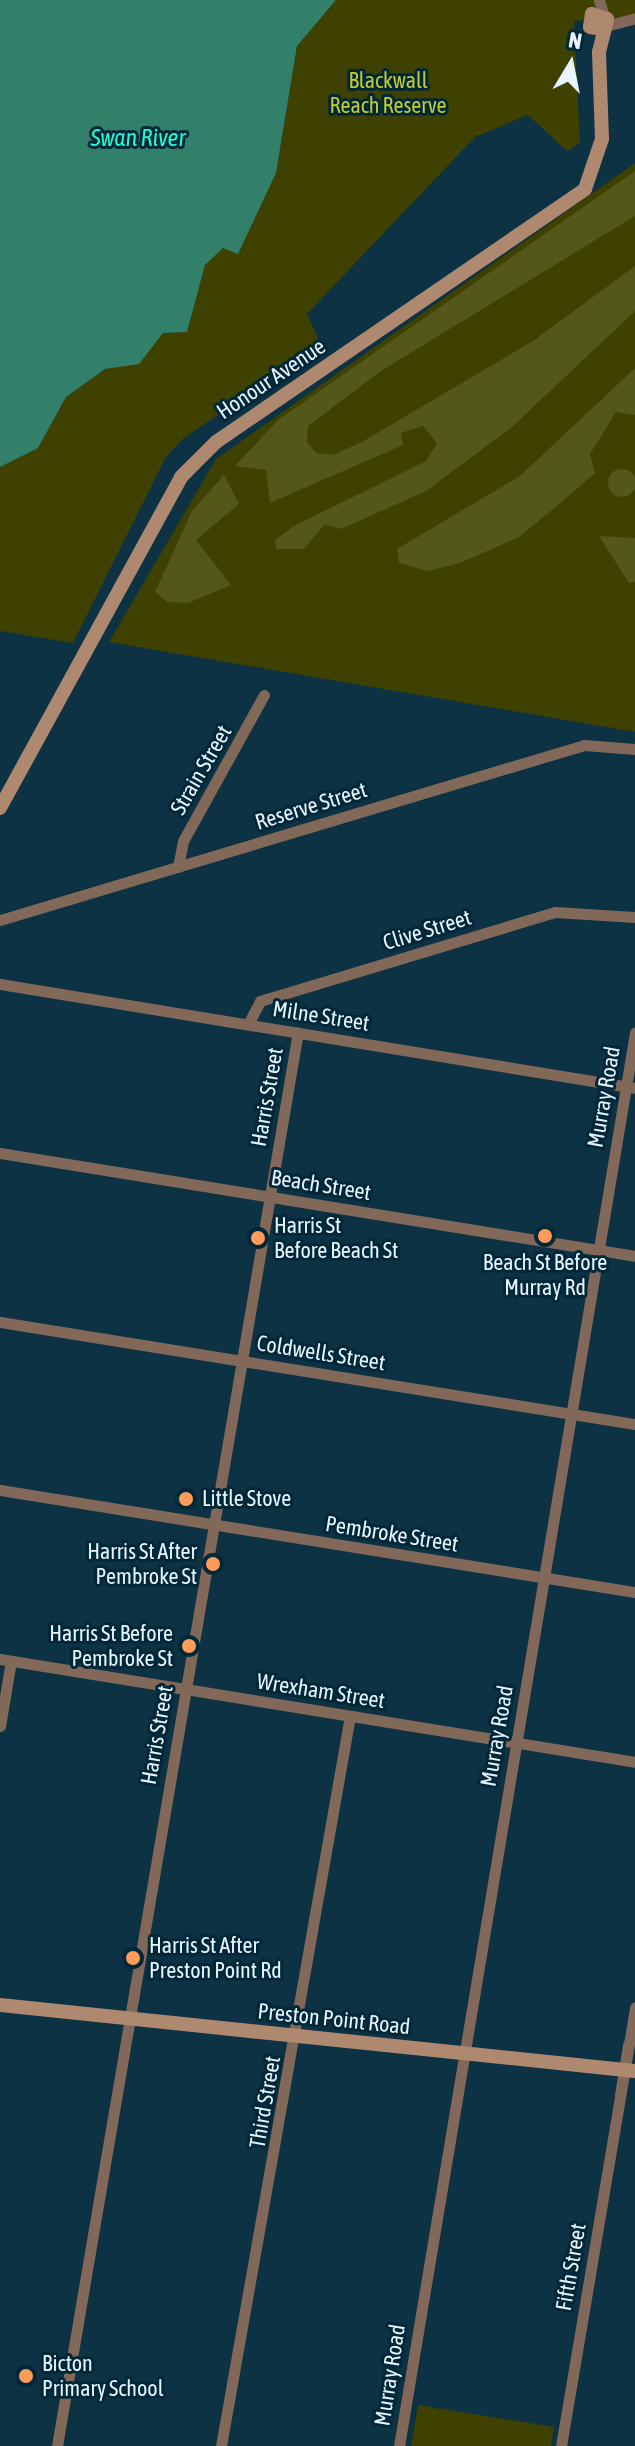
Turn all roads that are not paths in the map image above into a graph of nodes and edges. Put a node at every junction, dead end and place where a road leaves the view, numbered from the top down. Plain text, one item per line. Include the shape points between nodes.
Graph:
1 (599, 16) edge
2 (631, 18) edge
3 (264, 695) dead end
4 (635, 749) edge
5 (0, 808) edge
6 (178, 867) junction
7 (635, 917) edge
8 (0, 920) edge
9 (0, 984) edge
10 (248, 1024) junction
11 (298, 1032) junction
12 (635, 1033) edge
13 (631, 1087) edge
14 (0, 1153) edge
15 (270, 1197) junction
16 (599, 1250) junction
17 (635, 1256) edge
18 (0, 1322) edge
19 (242, 1361) junction
20 (571, 1414) junction
21 (635, 1424) edge
22 (0, 1490) edge
23 (214, 1525) junction
24 (543, 1578) junction
25 (635, 1592) edge
26 (5, 1660) edge
27 (185, 1689) junction
28 (350, 1716) junction
29 (0, 1726) edge
30 (516, 1743) junction
31 (635, 1762) edge
32 (635, 2007) edge
33 (0, 2008) edge
34 (128, 2021) junction
35 (296, 2037) junction
36 (463, 2054) junction
37 (628, 2070) edge
38 (57, 2446) edge
39 (221, 2446) edge
40 (399, 2446) edge
41 (561, 2446) edge

1 - 2 street
1 - 5 street, Honour Avenue via 602,139 585,189 216,442 181,477
3 - 6 street, Strain Street via 183,841
4 - 6 street, Reserve Street via 584,745
6 - 8 street, Reserve Street
7 - 10 street, Clive Street via 555,912 260,1001
9 - 10 street, Milne Street
10 - 11 street, Milne Street
11 - 13 street, Milne Street
11 - 15 street, Harris Street
12 - 13 street, Murray Road
13 - 16 street, Murray Road
14 - 15 street, Beach Street
15 - 16 street, Beach Street
15 - 19 street, Harris Street
16 - 17 street, Beach Street
16 - 20 street, Murray Road
18 - 19 street, Coldwells Street
19 - 20 street, Coldwells Street
19 - 23 street, Harris Street
20 - 21 street, Coldwells Street
20 - 24 street, Murray Road
22 - 23 street, Pembroke Street
23 - 24 street, Pembroke Street
23 - 27 street, Harris Street
24 - 25 street, Pembroke Street
24 - 30 street, Murray Road
26 - 27 street, Wrexham Street
26 - 29 street
27 - 28 street, Wrexham Street
27 - 34 street, Harris Street
28 - 30 street, Wrexham Street
28 - 35 street, Third Street
30 - 31 street, Wrexham Street
30 - 36 street, Murray Road
32 - 37 street, Fifth Street
33 - 34 street, Preston Point Road
34 - 35 street, Preston Point Road
34 - 38 street, Harris Street
35 - 36 street, Preston Point Road
35 - 39 street, Third Street
36 - 37 street, Preston Point Road
36 - 40 street, Murray Road
37 - 41 street, Fifth Street

